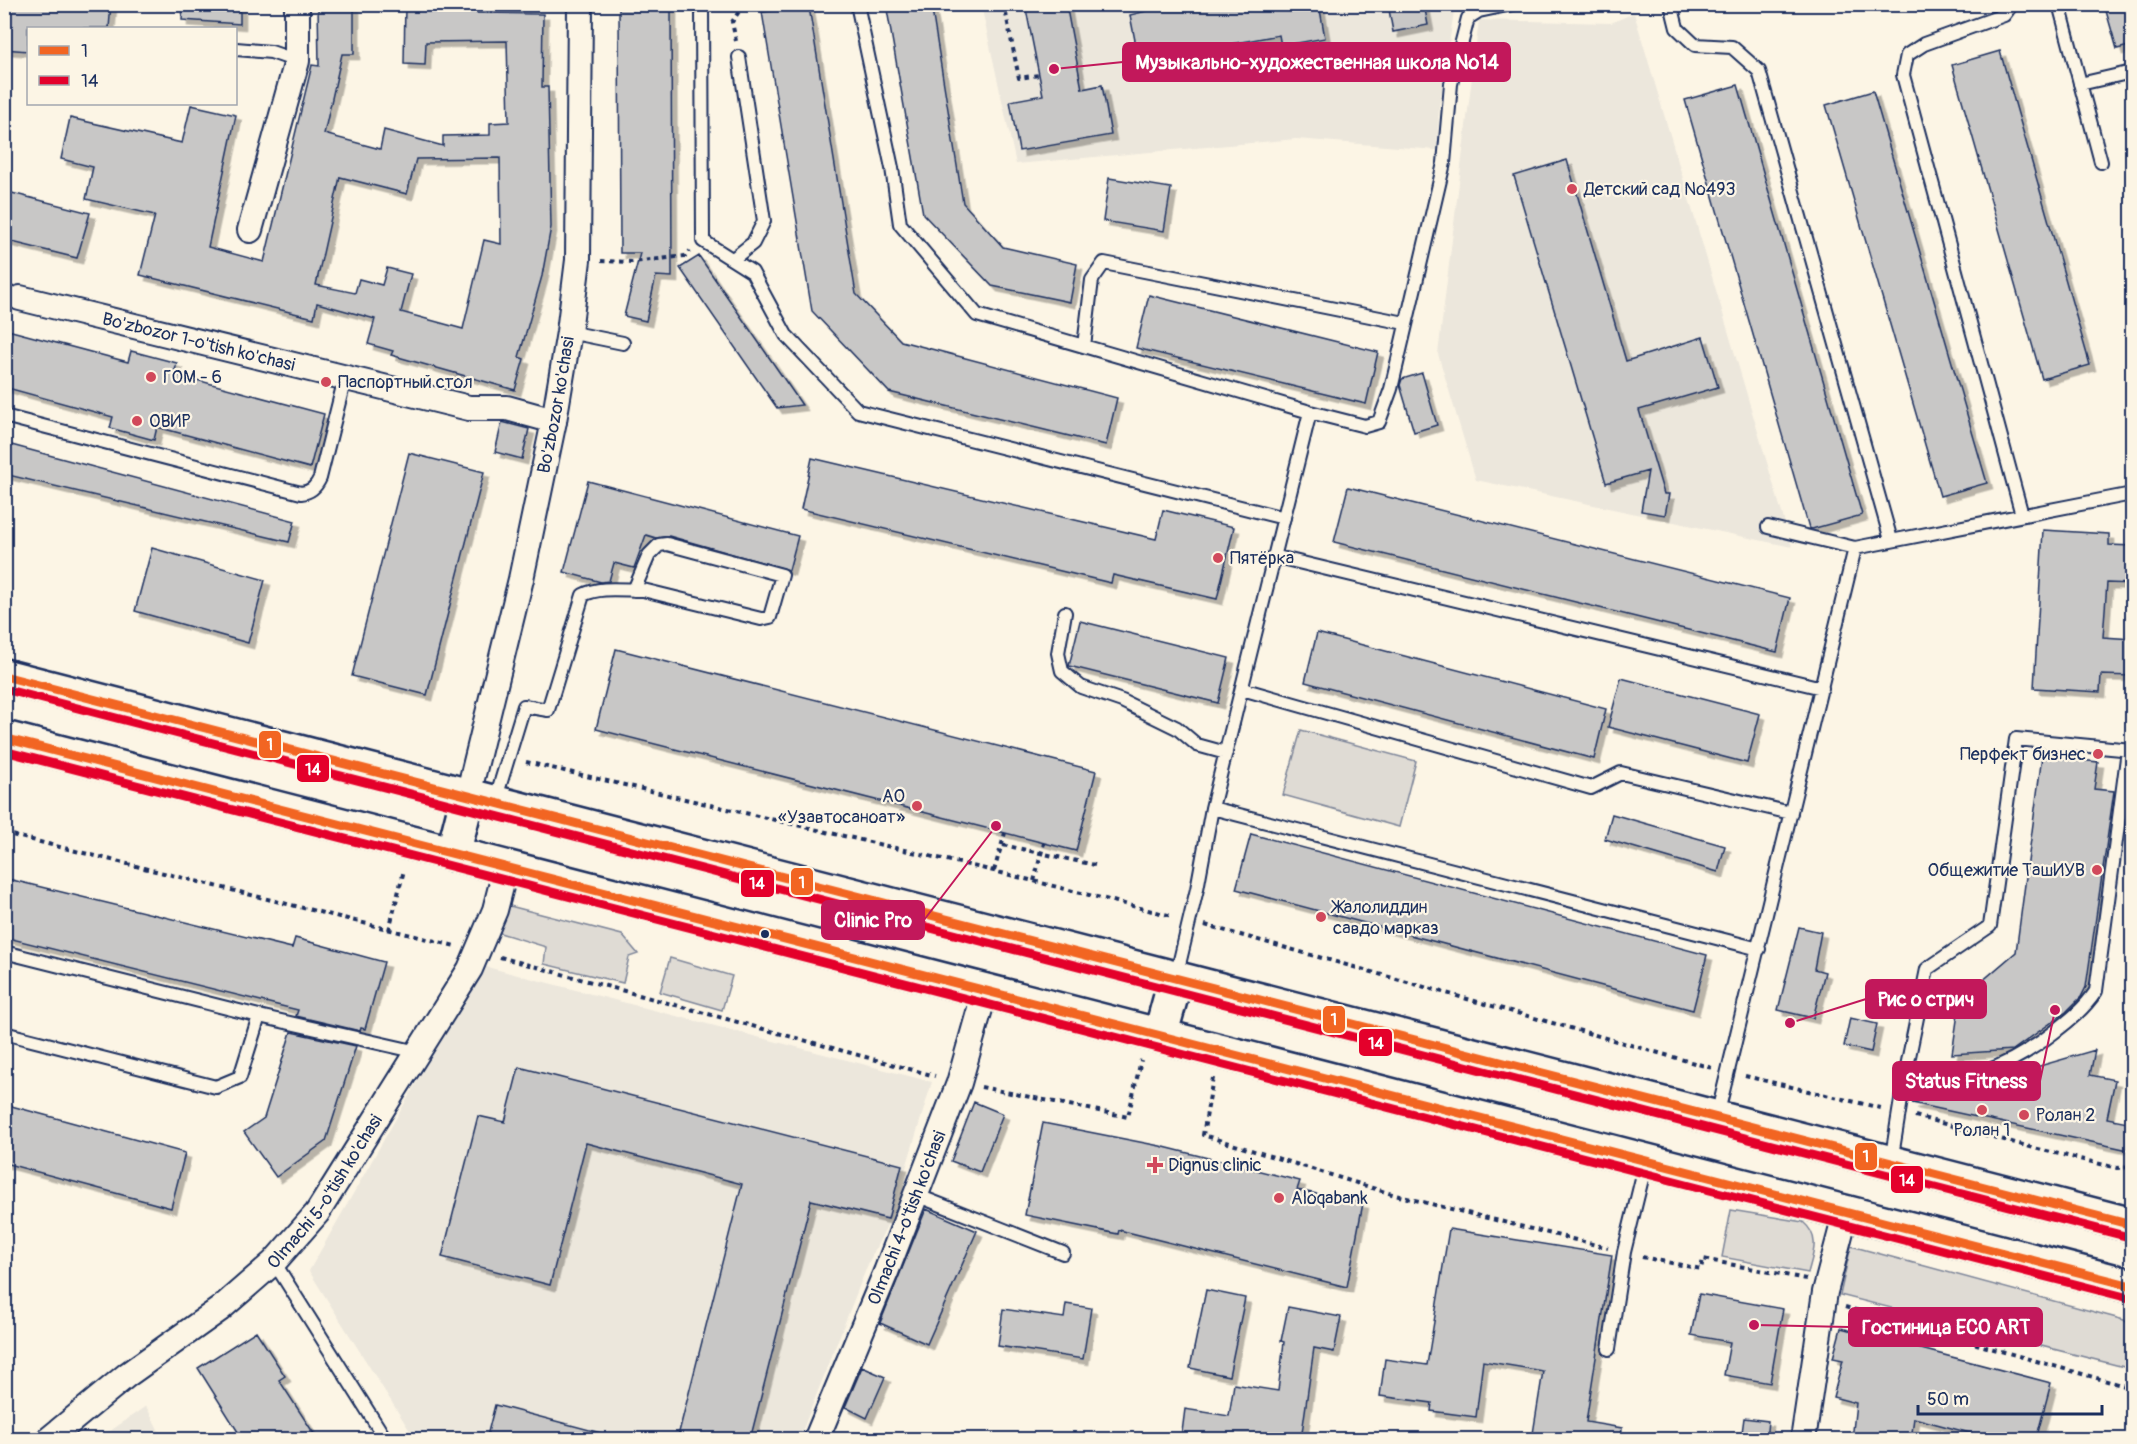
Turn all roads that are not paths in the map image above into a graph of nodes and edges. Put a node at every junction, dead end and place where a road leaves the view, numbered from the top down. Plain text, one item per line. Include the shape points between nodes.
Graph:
1 (297, 4) edge
2 (580, 4) edge
3 (702, 4) edge
4 (857, 4) edge
5 (1464, 4) edge
6 (1512, 4) edge
7 (1671, 4) edge
8 (2012, 4) edge
9 (2058, 4) edge
10 (1468, 18) junction
11 (237, 49) edge
12 (739, 57) road end
13 (297, 61) junction
14 (2133, 72) edge
15 (2080, 84) junction
16 (2101, 162) dead end
17 (250, 230) dead end
18 (732, 259) junction
19 (20, 298) dead end
20 (1405, 323) junction
21 (569, 332) junction
22 (623, 344) dead end
23 (1084, 346) junction
24 (345, 378) junction
25 (1310, 412) junction
26 (4, 416) edge
27 (554, 421) junction
28 (2133, 494) edge
29 (2022, 515) junction
30 (1284, 518) junction
31 (1768, 527) dead end
32 (1890, 540) junction
33 (1855, 548) junction
34 (1273, 556) junction
35 (634, 590) junction
36 (1065, 613) dead end
37 (4, 676) edge
38 (1822, 688) junction
39 (1242, 689) junction
40 (4, 738) edge
41 (2130, 750) edge
42 (1226, 753) junction
43 (481, 799) junction
44 (1212, 808) junction
45 (1791, 813) junction
46 (453, 854) junction
47 (506, 867) junction
48 (1759, 949) junction
49 (4, 952) edge
50 (1176, 978) junction
51 (985, 991) junction
52 (260, 1016) junction
53 (4, 1033) edge
54 (1156, 1047) junction
55 (418, 1052) junction
56 (1904, 1081) junction
57 (1716, 1117) junction
58 (1647, 1161) junction
59 (1891, 1162) junction
60 (916, 1195) junction
61 (2133, 1200) edge
62 (2077, 1210) junction
63 (1846, 1212) junction
64 (2133, 1225) edge
65 (1063, 1253) dead end
66 (274, 1262) junction
67 (2128, 1287) edge
68 (1609, 1349) dead end
69 (48, 1440) edge
70 (386, 1440) edge
71 (816, 1440) edge
72 (1803, 1440) edge

1 - 13 street
2 - 21 street, Bo'zbozor ko'chasi via 578,260
3 - 18 lane via 703,241
4 - 23 lane via 900,224 977,315
5 - 10 lane
6 - 10 lane via 1479,11
7 - 32 lane via 1677,28 1695,45 1732,47 1760,71
8 - 29 lane via 2004,15 1924,44 1906,55 1903,75
9 - 15 lane
10 - 20 lane via 1451,84 1444,163
11 - 13 lane via 271,52
12 - 18 lane via 764,221 753,243
13 - 17 street
14 - 15 lane
15 - 16 lane
18 - 30 lane via 752,273 786,335 858,411
19 - 24 street, Bo'zbozor 1-o'tish ko'chasi
20 - 23 lane via 1104,263 1092,280
20 - 25 lane via 1391,389 1379,422 1365,426
21 - 22 lane
21 - 27 street, Bo'zbozor ko'chasi
23 - 25 lane
24 - 26 lane via 320,478 317,485 301,493
24 - 27 street, Bo'zbozor 1-o'tish ko'chasi via 469,408 507,408
25 - 30 lane
27 - 43 street, Bo'zbozor ko'chasi
28 - 29 lane
29 - 32 lane
30 - 34 lane
31 - 33 lane
32 - 33 lane
33 - 38 lane
34 - 38 lane
34 - 39 lane
35 - 35 lane via 761,619 770,617 782,575 667,544 659,545 649,555
35 - 43 lane via 593,590 582,595 548,710 524,706 507,757
36 - 42 lane via 1058,654 1062,671 1080,687 1122,701 1177,728 1197,746
37 - 43 main road
38 - 45 lane
39 - 42 lane
39 - 45 lane via 1592,788 1621,773
40 - 46 main road
41 - 56 lane via 2096,991 2084,1009 2026,1055 1999,1068 1959,1079
41 - 56 lane via 2016,739 1990,926 1927,969
42 - 44 lane
43 - 46 main road
43 - 50 main road
44 - 48 lane
44 - 50 lane
45 - 48 lane
46 - 47 main road
47 - 51 main road
47 - 55 street, Olmachi 5-o'tish ko'chasi via 495,910 478,951
48 - 57 lane
49 - 52 lane
50 - 54 main road
50 - 57 main road
51 - 54 main road
51 - 60 street, Olmachi 4-o'tish ko'chasi via 959,1083
52 - 53 lane via 240,1077 216,1087
52 - 55 lane
54 - 58 main road
55 - 66 street, Olmachi 5-o'tish ko'chasi via 317,1213
56 - 59 lane
57 - 59 main road
58 - 63 main road
58 - 68 lane via 1624,1252
59 - 62 main road
60 - 65 lane
60 - 71 street, Olmachi 4-o'tish ko'chasi
61 - 62 main road
62 - 64 main road
63 - 67 main road
63 - 72 street via 1825,1292
66 - 69 street, Olmachi 5-o'tish ko'chasi via 220,1309 127,1375
66 - 70 lane

